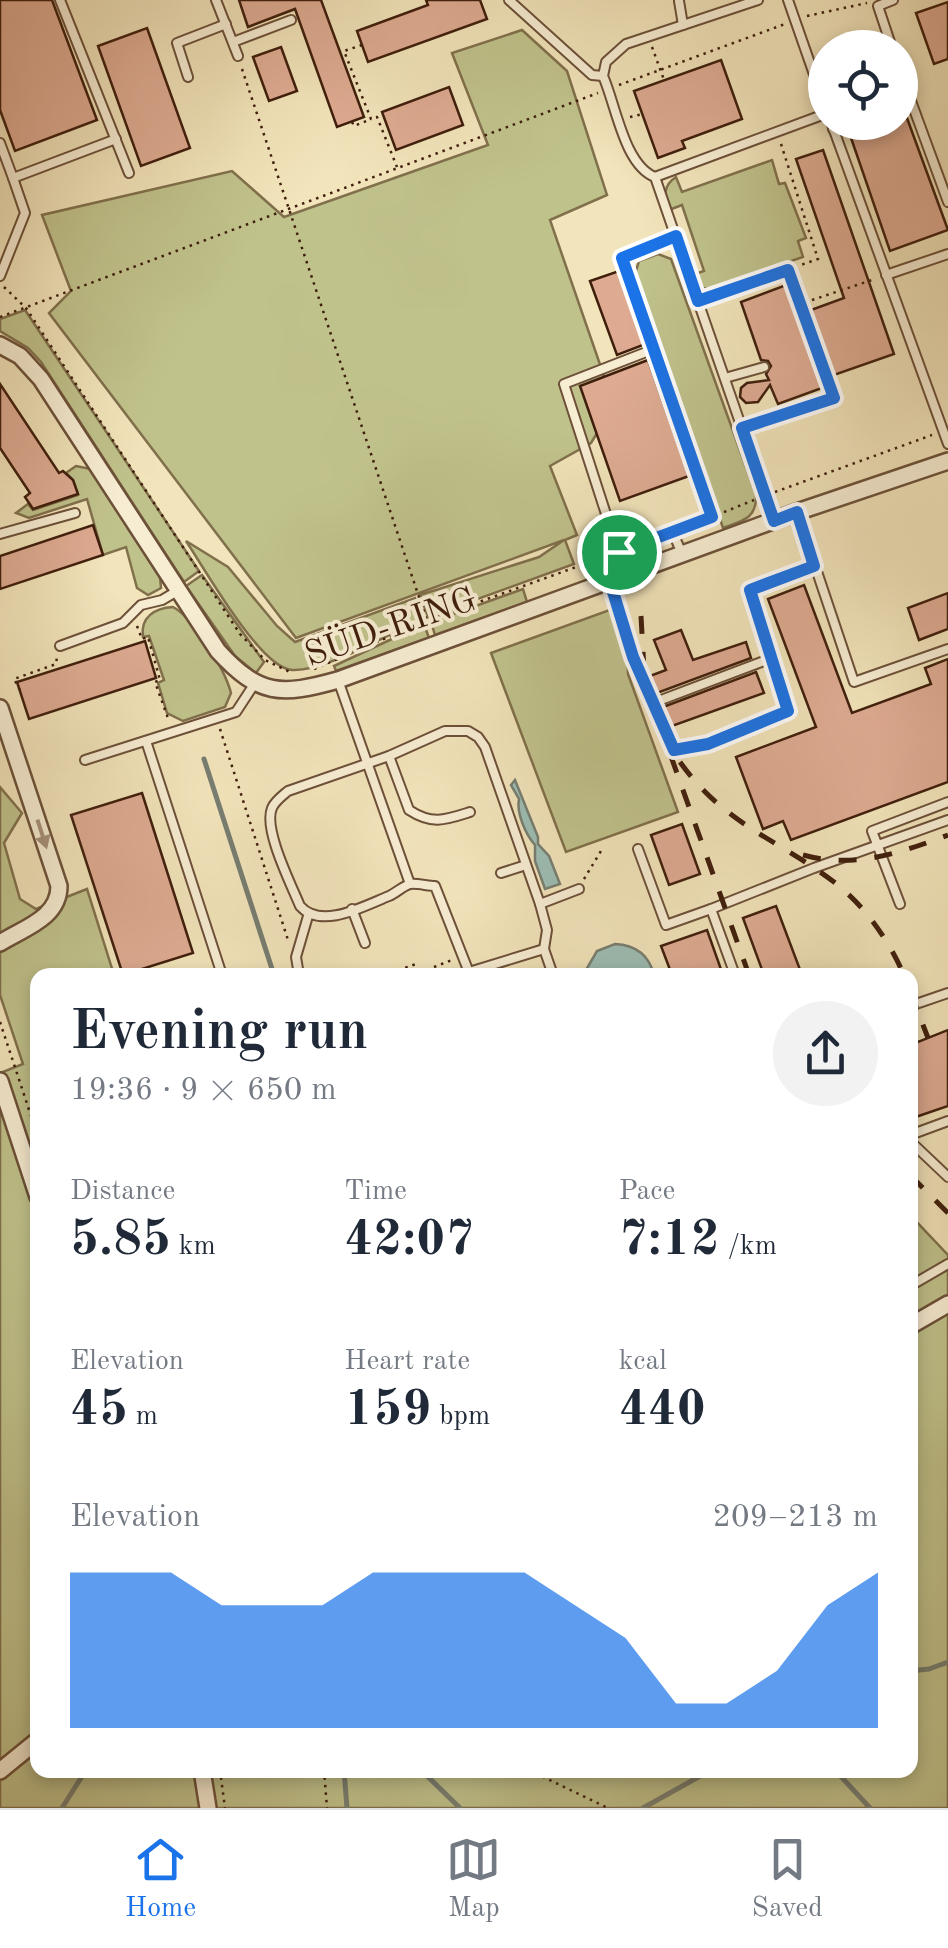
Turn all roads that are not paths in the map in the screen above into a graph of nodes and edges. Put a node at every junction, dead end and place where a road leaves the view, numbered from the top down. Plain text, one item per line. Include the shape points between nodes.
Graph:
1 (60, 0) edge
2 (216, 0) edge
3 (509, 0) edge
4 (758, 0) edge
5 (788, 0) edge
6 (893, 0) edge
7 (679, 1) edge
8 (875, 3) edge
9 (291, 20) dead end
10 (226, 24) junction
11 (683, 25) junction
12 (885, 30) edge
13 (233, 42) junction
14 (238, 56) road end
15 (808, 57) edge
16 (603, 76) junction
17 (188, 77) dead end
18 (808, 120) edge
19 (918, 121) edge
20 (116, 139) junction
21 (837, 140) edge
22 (0, 143) edge
23 (129, 173) dead end
24 (656, 176) junction
25 (13, 178) junction
26 (947, 198) edge
27 (676, 236) junction
28 (948, 254) edge
29 (886, 275) junction
30 (0, 276) edge
31 (698, 301) junction
32 (0, 345) edge
33 (654, 349) junction
34 (764, 367) dead end
35 (725, 378) junction
36 (742, 428) junction
37 (948, 444) edge
38 (948, 461) edge
39 (797, 512) junction
40 (75, 513) dead end
41 (712, 517) road end
42 (774, 521) junction
43 (674, 533) road end
44 (0, 534) edge
45 (682, 556) junction
46 (814, 566) junction
47 (626, 576) junction
48 (610, 582) junction
49 (179, 590) junction
50 (60, 646) road end
51 (948, 649) edge
52 (772, 658) junction
53 (338, 680) junction
54 (255, 684) junction
55 (653, 703) junction
56 (0, 708) edge
57 (146, 741) junction
58 (389, 756) junction
59 (85, 760) dead end
60 (368, 762) junction
61 (948, 802) edge
62 (470, 812) dead end
63 (948, 820) edge
64 (878, 844) junction
65 (638, 848) dead end
66 (526, 865) junction
67 (501, 873) dead end
68 (410, 884) junction
69 (579, 889) road end
70 (540, 904) junction
71 (900, 904) dead end
72 (352, 909) junction
73 (711, 909) junction
74 (308, 916) junction
75 (0, 943) edge
76 (364, 943) dead end
77 (544, 949) junction
78 (220, 968) edge
79 (297, 968) edge
80 (467, 968) edge
81 (487, 968) edge
82 (551, 968) edge
83 (732, 968) edge
84 (948, 993) edge
85 (918, 1003) edge
86 (0, 1082) edge
87 (948, 1120) edge
88 (918, 1134) edge
89 (918, 1146) edge
90 (30, 1173) edge
91 (948, 1177) edge
92 (948, 1264) edge
93 (918, 1281) edge
94 (948, 1304) edge
95 (918, 1321) edge
96 (30, 1747) edge
97 (0, 1771) edge
98 (203, 1778) edge
99 (208, 1808) edge

1 - 20 lane
2 - 10 lane
3 - 16 lane via 592,74
4 - 11 lane
5 - 15 lane
6 - 8 lane
7 - 11 lane
8 - 12 lane
9 - 13 lane
10 - 13 lane
10 - 17 lane via 177,42
11 - 16 lane via 616,50
13 - 14 lane
16 - 24 lane via 634,161
18 - 24 lane
19 - 26 lane
20 - 23 lane
20 - 25 lane
21 - 29 lane
22 - 25 lane
24 - 27 lane
25 - 30 lane via 25,213
27 - 31 lane
27 - 33 lane via 622,258
28 - 29 lane
29 - 37 lane
31 - 35 lane
31 - 36 lane via 788,270 834,398
32 - 49 street via 41,379
33 - 41 lane
33 - 47 lane via 564,384
34 - 35 lane
35 - 36 lane
36 - 42 lane
38 - 39 street, SÜD-RING
39 - 42 street, SÜD-RING
39 - 46 lane
40 - 44 lane
42 - 45 street, SÜD-RING
43 - 45 lane
45 - 47 street, SÜD-RING
46 - 51 lane via 854,682
46 - 52 lane via 750,590
47 - 48 street, SÜD-RING
48 - 53 street, SÜD-RING
48 - 55 lane
49 - 50 lane via 141,604 123,623
49 - 54 street via 218,651
52 - 55 lane
52 - 55 lane via 788,711 708,744 674,750
53 - 54 street, SÜD-RING via 297,692
53 - 60 lane
54 - 57 lane via 236,712
56 -> 75 street via 59,895 49,914
57 - 59 lane
57 - 78 lane
58 - 60 lane
58 - 62 lane via 409,810 429,822
58 - 66 lane via 445,731 478,737
60 - 68 lane
60 - 74 lane via 288,791 271,809 272,833
61 - 64 lane via 872,830
63 - 64 lane
64 - 71 lane
64 - 73 lane
65 - 73 lane via 666,926
66 - 67 lane
66 - 70 lane
68 - 72 lane
68 - 80 lane via 435,886
69 - 70 lane
70 - 77 lane
72 - 74 lane
72 - 76 lane
73 - 83 lane
74 - 79 lane
77 - 81 lane
77 - 82 lane
84 - 85 lane
86 - 90 street
87 - 88 lane
89 - 91 lane
92 - 93 lane
94 - 95 street
96 - 97 street
98 - 99 street

